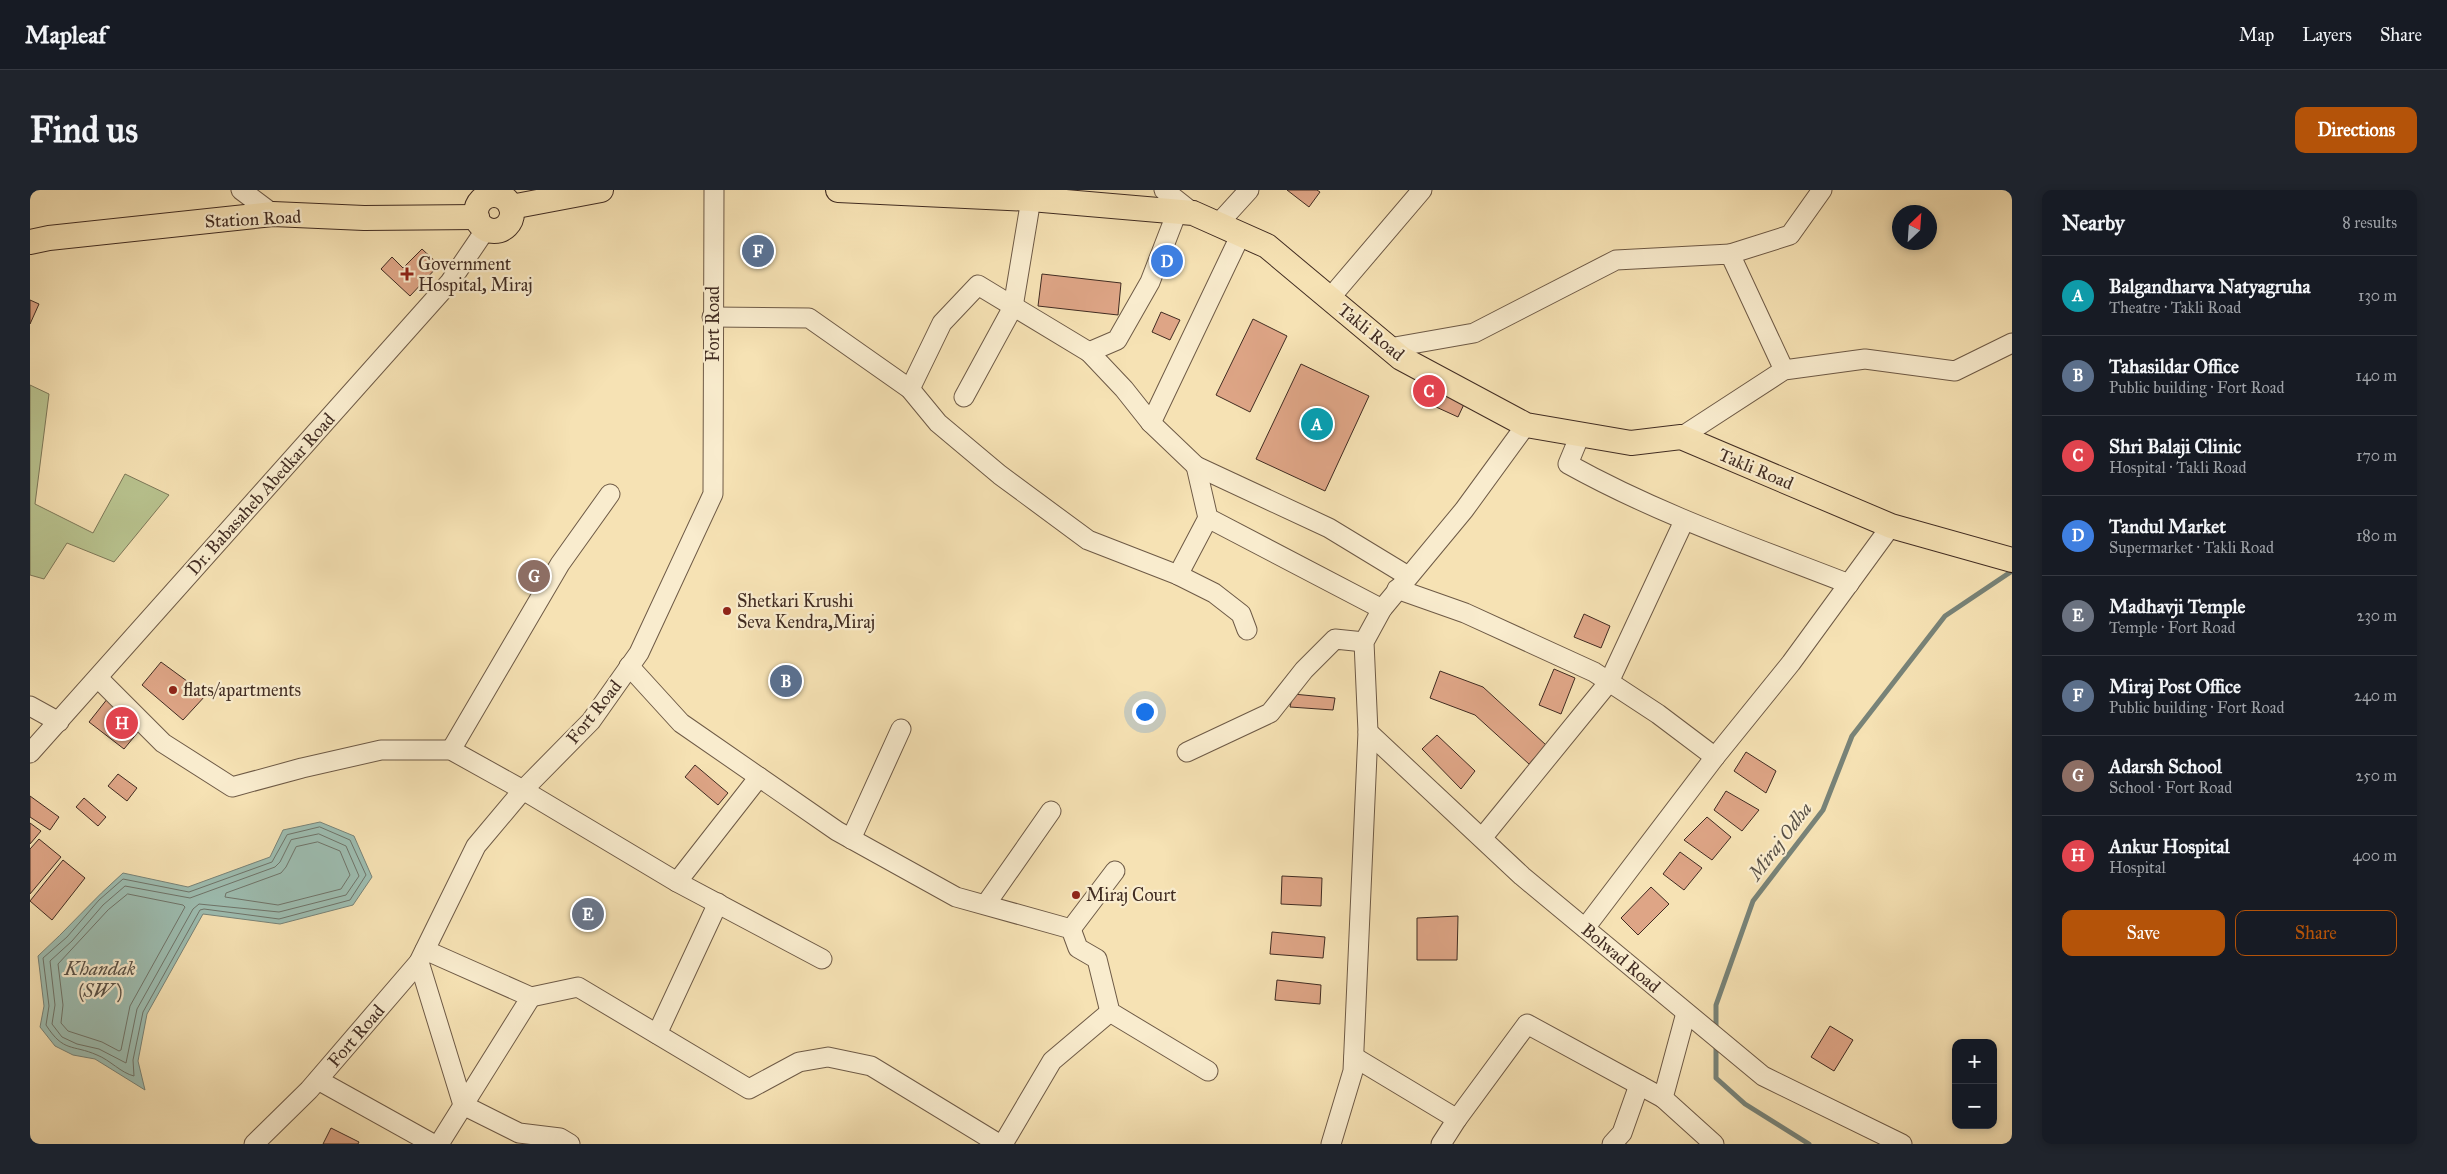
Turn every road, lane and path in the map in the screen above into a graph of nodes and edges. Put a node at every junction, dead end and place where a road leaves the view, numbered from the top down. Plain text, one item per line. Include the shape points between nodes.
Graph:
1 (241, 190) edge
2 (601, 190) edge
3 (714, 190) edge
4 (838, 190) edge
5 (1164, 190) edge
6 (1250, 190) edge
7 (1422, 190) edge
8 (1822, 190) edge
9 (501, 197) edge
10 (1031, 199) junction
11 (1185, 212) junction
12 (273, 214) junction
13 (481, 223) junction
14 (1218, 224) junction
15 (1241, 234) junction
16 (30, 242) edge
17 (1730, 254) junction
18 (1330, 298) junction
19 (1013, 307) junction
20 (712, 317) junction
21 (2012, 343) edge
22 (1389, 348) junction
23 (1089, 352) junction
24 (1784, 370) junction
25 (910, 389) junction
26 (964, 397) dead end
27 (1150, 423) junction
28 (1526, 424) junction
29 (1580, 435) junction
30 (1681, 437) junction
31 (1196, 466) junction
32 (610, 494) dead end
33 (1208, 518) junction
34 (1684, 521) junction
35 (1891, 526) junction
36 (2012, 560) edge
37 (1178, 575) junction
38 (1402, 583) junction
39 (1849, 584) junction
40 (1382, 609) junction
41 (1247, 630) dead end
42 (1364, 642) junction
43 (629, 666) junction
44 (98, 678) junction
45 (1609, 682) junction
46 (30, 706) edge
47 (59, 722) junction
48 (900, 729) dead end
49 (1368, 732) junction
50 (450, 750) junction
51 (1187, 752) dead end
52 (30, 753) edge
53 (1715, 757) junction
54 (759, 777) junction
55 (523, 790) junction
56 (1051, 811) dead end
57 (1482, 838) junction
58 (851, 839) junction
59 (1115, 871) dead end
60 (677, 882) junction
61 (718, 903) junction
62 (986, 904) junction
63 (1585, 928) junction
64 (1071, 929) junction
65 (422, 956) junction
66 (822, 959) dead end
67 (531, 997) junction
68 (1110, 1012) junction
69 (1686, 1013) junction
70 (658, 1034) junction
71 (1354, 1057) junction
72 (1208, 1071) dead end
73 (318, 1080) junction
74 (1639, 1085) junction
75 (1662, 1098) junction
76 (463, 1105) junction
77 (1457, 1119) junction
78 (517, 1139) edge
79 (254, 1144) edge
80 (433, 1144) edge
81 (439, 1144) edge
82 (570, 1144) edge
83 (1001, 1144) edge
84 (1331, 1144) edge
85 (1441, 1144) edge
86 (1612, 1144) edge
87 (1714, 1144) edge
88 (1902, 1144) edge

1 - 12 street
2 - 9 main road
3 - 20 street, Fort Road
4 - 10 main road, Takli Road
5 - 11 street
6 - 14 street
7 - 18 street
8 - 17 street via 1790,235
9 - 13 main road via 481,201 476,211
10 - 11 main road, Takli Road
10 - 19 street
11 - 14 main road, Takli Road
11 - 23 street via 1117,340
12 - 13 main road, Station Road
12 - 16 main road, Station Road
13 - 44 street, Dr. Babasaheb Abedkar Road via 450,282
14 - 15 main road, Takli Road
15 - 18 main road, Takli Road via 1267,246
15 - 27 street
17 - 22 street via 1616,260 1474,333
17 - 24 street
18 - 22 main road, Takli Road
19 - 23 street
19 - 25 street via 978,285 942,323
19 - 26 street
20 - 25 street via 809,318
20 - 43 street, Fort Road via 712,494
21 - 24 street via 1955,371 1865,359
22 - 28 main road, Takli Road via 1401,358
23 - 27 street
24 - 30 street
25 - 37 street via 945,429 1000,475 1088,540
27 - 31 street
28 - 29 main road, Takli Road
28 - 38 street via 1464,510
29 - 30 main road, Takli Road via 1631,443
29 - 34 street via 1568,464
30 - 35 main road, Takli Road
31 - 33 street
31 - 38 street via 1329,528
32 - 50 street via 560,564
33 - 37 street
33 - 40 street
34 - 39 street
34 - 45 street
35 - 36 main road, Takli Road
35 - 39 street
37 - 41 street via 1214,593 1241,614
38 - 40 street
38 - 45 street via 1594,672
39 - 53 street via 1791,663
40 - 42 street
42 - 49 street
42 - 51 street via 1335,639 1304,670 1270,713
43 - 54 street via 681,723
43 - 55 street, Fort Road via 591,721
44 - 47 street, Dr. Babasaheb Abedkar Road
44 - 50 street via 163,743 232,787 381,750
45 - 53 street
45 - 57 street
46 - 47 street
47 - 52 street, Dr. Babasaheb Abedkar Road
48 - 58 street
49 - 57 street, Bolwad Road
49 - 71 street
50 - 55 street
53 - 63 street
54 - 58 street
54 - 60 street
55 - 60 street
55 - 65 street, Fort Road via 476,846
56 - 62 street
57 - 63 street, Bolwad Road
58 - 62 street via 956,897
59 - 64 street
60 - 61 street
61 - 66 street
61 - 70 street
62 - 64 street
63 - 69 street, Bolwad Road
64 - 68 street via 1078,948 1097,959
65 - 67 street
65 - 73 street, Fort Road
65 - 76 street
67 - 70 street via 578,986
67 - 76 street
68 - 72 street
68 - 83 street via 1052,1061
69 - 75 street
69 - 88 street, Bolwad Road via 1763,1076
70 - 83 street via 749,1089 799,1062 828,1057 871,1066
71 - 77 street
71 - 84 street via 1353,1071
73 - 79 street, Fort Road
73 - 80 street
74 - 75 street
74 - 77 street via 1527,1024
74 - 86 street via 1622,1133
75 - 87 street
76 - 78 street
76 - 81 street
77 - 85 street
78 - 82 street via 560,1138

